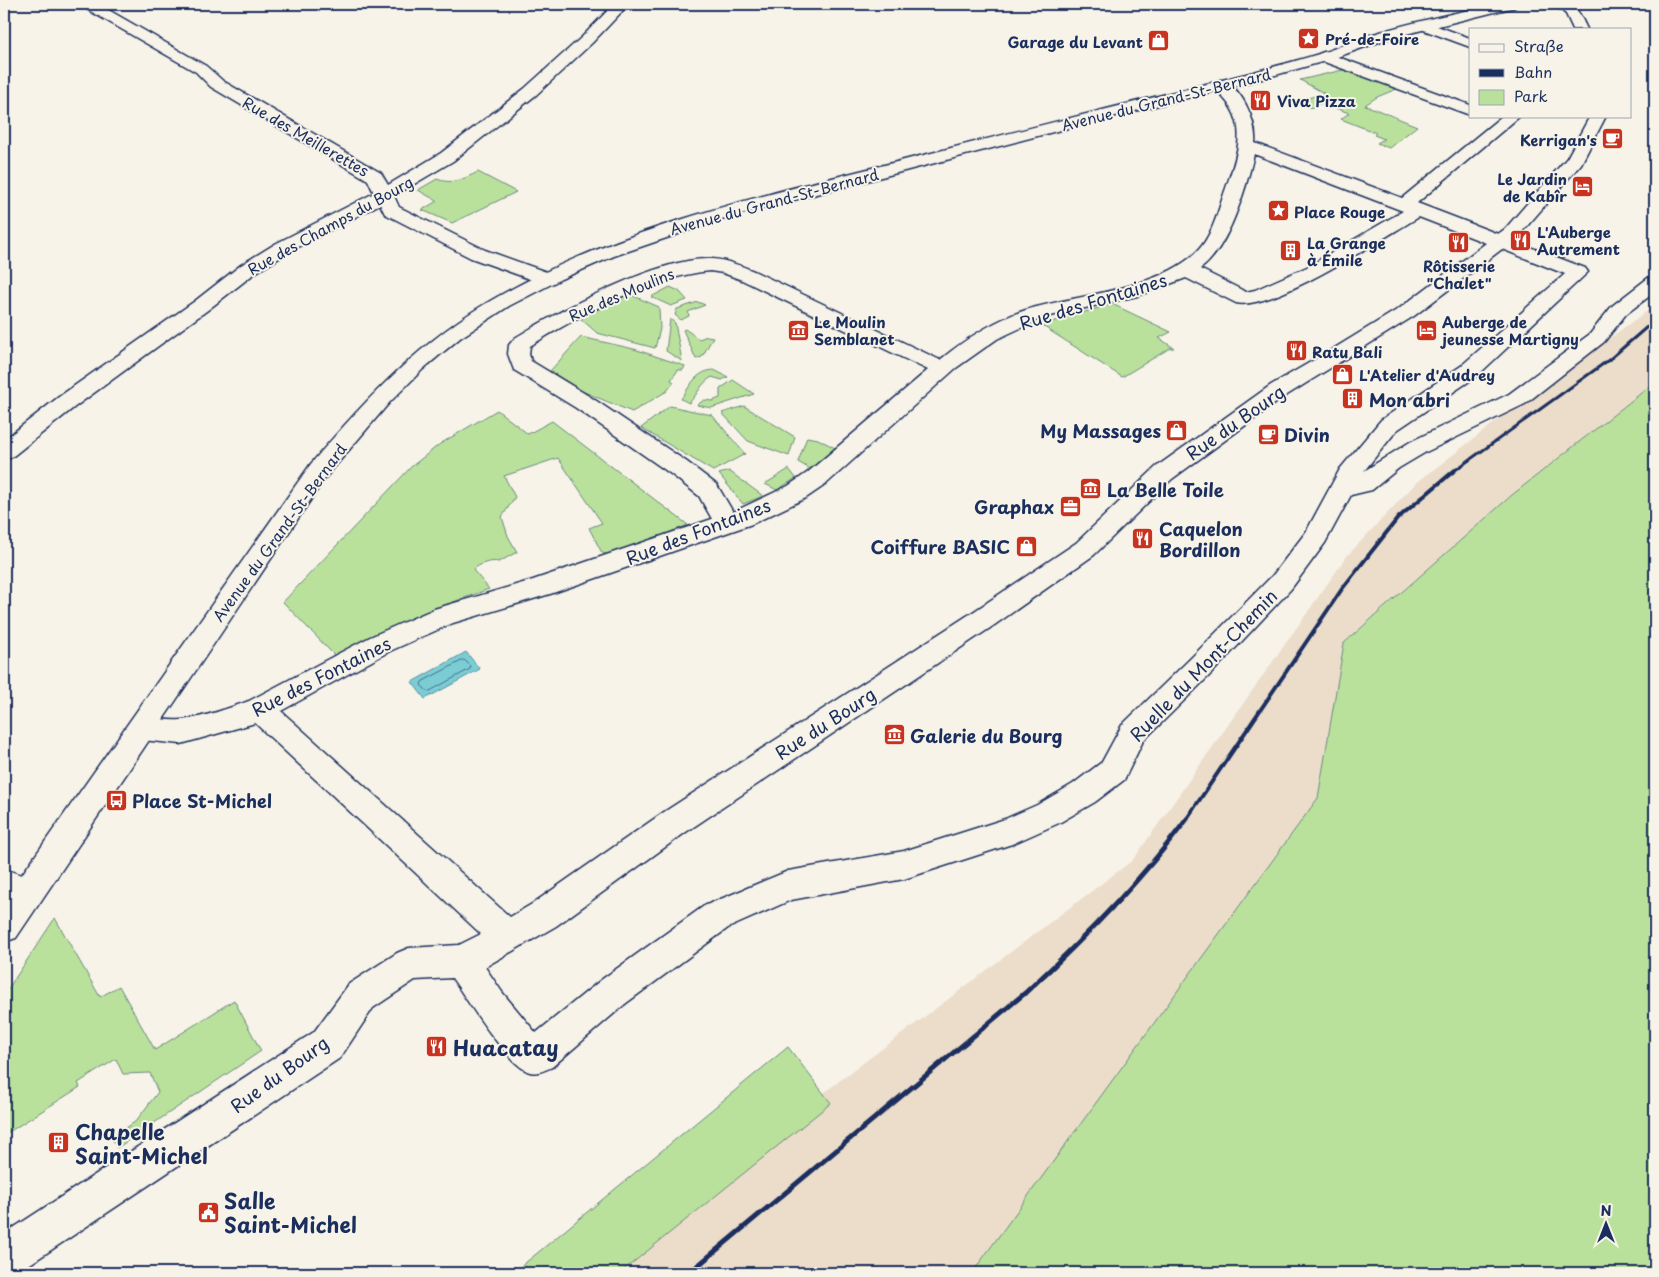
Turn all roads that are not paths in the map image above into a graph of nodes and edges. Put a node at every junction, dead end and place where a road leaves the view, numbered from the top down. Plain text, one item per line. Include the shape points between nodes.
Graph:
1 (88, 4) edge
2 (622, 4) edge
3 (1476, 4) edge
4 (1510, 4) edge
5 (1561, 4) edge
6 (1426, 26) junction
7 (1580, 28) edge
8 (1385, 35) junction
9 (1469, 43) edge
10 (1324, 56) junction
11 (1220, 85) junction
12 (1469, 110) edge
13 (1597, 118) edge
14 (1508, 120) edge
15 (1248, 146) junction
16 (383, 195) junction
17 (1411, 208) junction
18 (1500, 242) junction
19 (1187, 270) junction
20 (545, 278) junction
21 (1655, 282) edge
22 (942, 369) junction
23 (4, 452) edge
24 (1342, 489) junction
25 (727, 523) junction
26 (259, 709) junction
27 (142, 728) junction
28 (16, 888) edge
29 (5, 923) edge
30 (508, 936) junction
31 (461, 961) junction
32 (4, 1258) edge

1 - 16 street, Rue des Meillerettes via 201,69 217,84 375,177
2 - 16 street, Rue des Champs du Bourg via 530,92 447,157
3 - 8 street, Avenue du Grand-St-Bernard via 1420,18
4 - 6 street, Avenue du Grand-St-Bernard
5 - 7 street via 1572,12
6 - 8 street, Avenue du Grand-St-Bernard
6 - 9 street
8 - 10 street, Avenue du Grand-St-Bernard
10 - 11 street, Avenue du Grand-St-Bernard
10 - 12 street
11 - 15 street, Rue des Fontaines via 1242,110 1248,129
11 - 20 street, Avenue du Grand-St-Bernard via 703,218 583,260
13 - 18 street, Rue du Bourg via 1574,160 1512,233
14 - 17 street
15 - 17 street
15 - 19 street, Rue des Fontaines via 1222,223 1208,251
16 - 20 street, Rue des Meillerettes via 392,210 478,254
16 - 23 street, Rue des Champs du Bourg via 248,269
17 - 18 street
17 - 19 street via 1314,270 1261,295 1243,299
18 - 24 street, Ruelle du Mont-Chemin via 1578,272 1469,371 1389,425 1348,475
18 - 30 street, Rue du Bourg via 1407,312 1279,390 1164,473 1085,549 983,620 675,822 544,915
19 - 22 street, Rue des Fontaines via 1151,284 1034,315 984,339
20 - 27 street, Avenue du Grand-St-Bernard via 446,339 410,369 365,415 318,471
21 - 24 street via 1619,310 1597,338 1517,399 1418,447 1363,484
22 - 25 street, Rue des Fontaines via 816,479 754,514
22 - 25 street, Rue des Moulins via 734,270 711,266 680,268 576,312 522,342 518,348 522,365 698,482 708,491
24 - 31 street, Ruelle du Mont-Chemin via 1316,537 1282,582 1132,733 1112,771 1048,814 1012,830 904,865 788,886 724,913 613,992 539,1054 528,1051
25 - 26 street, Rue des Fontaines via 444,616 380,644
26 - 27 street, Rue des Fontaines via 181,732
26 - 30 street
27 - 28 street, Avenue du Grand-St-Bernard
28 - 29 street, Avenue du Grand-St-Bernard
30 - 31 street, Rue du Bourg
31 - 32 street, Rue du Bourg via 409,964 361,996 328,1044

